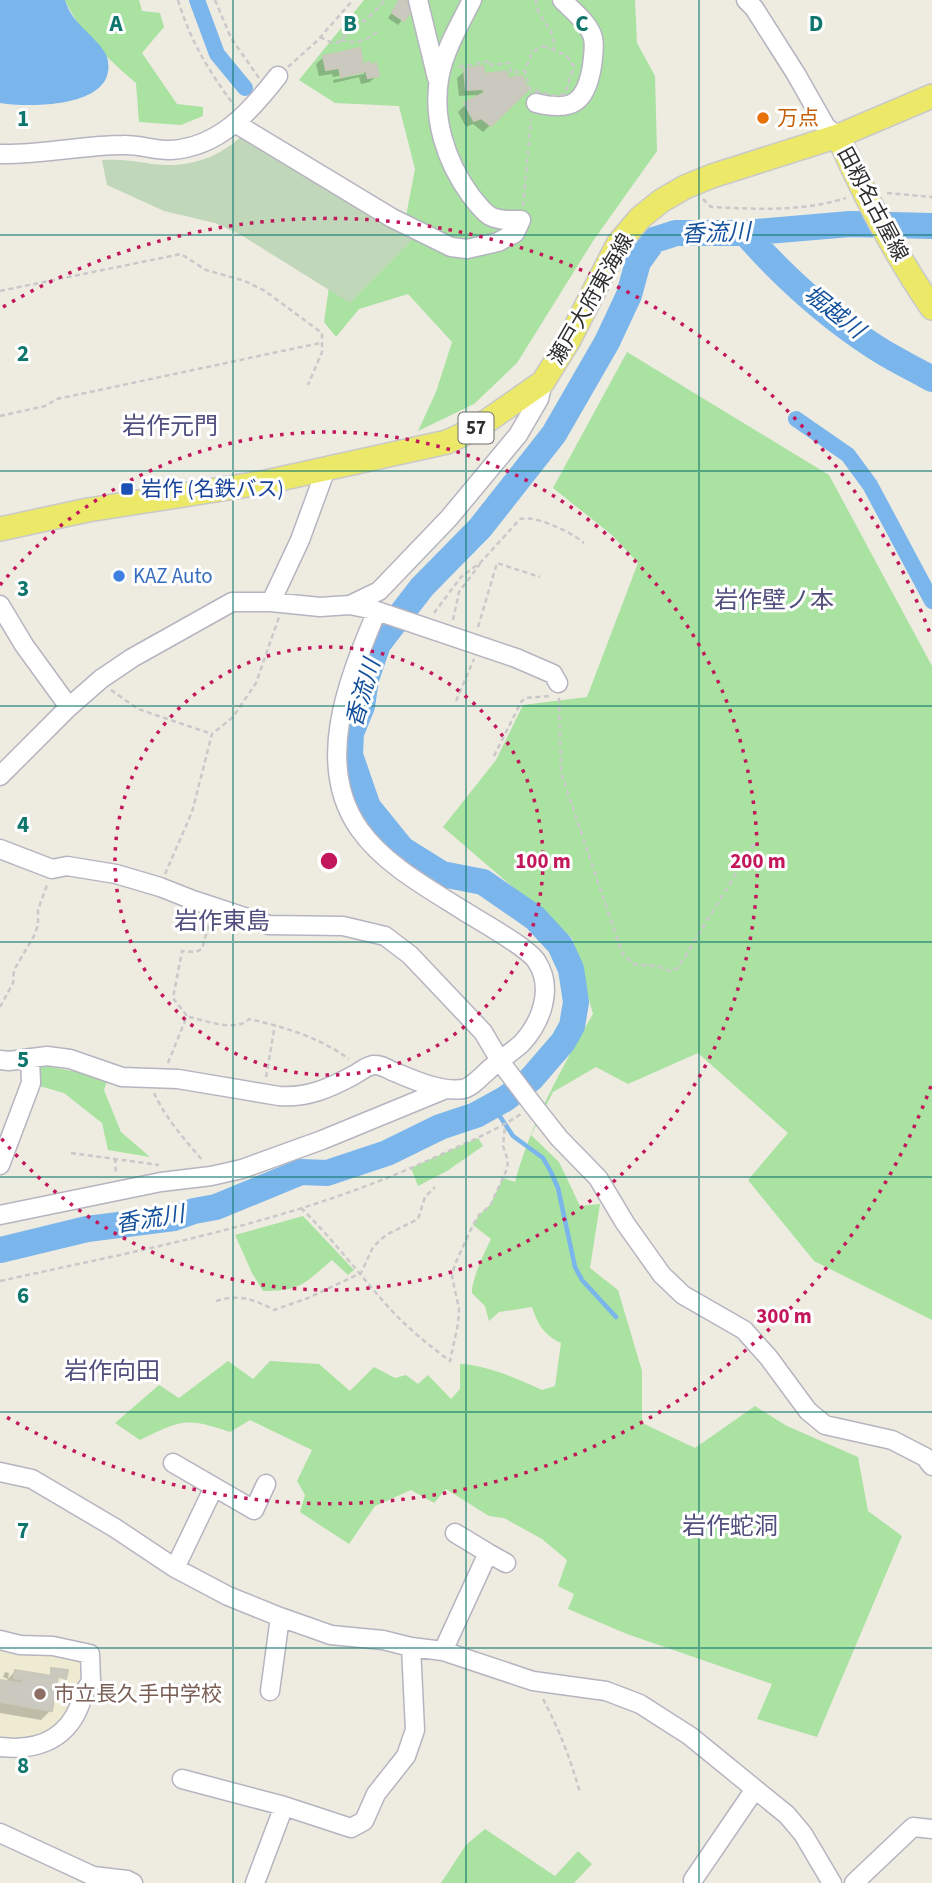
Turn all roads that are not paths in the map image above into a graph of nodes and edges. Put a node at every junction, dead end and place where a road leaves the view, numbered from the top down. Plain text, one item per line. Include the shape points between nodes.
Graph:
1 (418, 0) edge
2 (472, 0) edge
3 (562, 0) edge
4 (756, 4) edge
5 (440, 76) junction
6 (273, 82) road end
7 (932, 96) edge
8 (536, 103) road end
9 (239, 119) junction
10 (838, 136) junction
11 (0, 154) edge
12 (932, 308) edge
13 (543, 382) junction
14 (326, 469) junction
15 (0, 528) edge
16 (277, 602) junction
17 (0, 605) edge
18 (350, 605) junction
19 (377, 611) junction
20 (558, 689) road end
21 (69, 706) junction
22 (0, 776) edge
23 (0, 849) edge
24 (30, 1058) junction
25 (0, 1060) edge
26 (501, 1062) junction
27 (446, 1089) junction
28 (0, 1165) edge
29 (0, 1215) edge
30 (173, 1463) dead end
31 (932, 1465) edge
32 (0, 1472) edge
33 (266, 1484) dead end
34 (214, 1487) junction
35 (455, 1533) dead end
36 (488, 1553) junction
37 (506, 1563) dead end
38 (175, 1568) junction
39 (280, 1617) junction
40 (0, 1640) edge
41 (411, 1647) junction
42 (443, 1651) junction
43 (270, 1690) dead end
44 (0, 1747) edge
45 (182, 1779) dead end
46 (755, 1790) junction
47 (284, 1806) junction
48 (931, 1827) edge
49 (0, 1833) edge
50 (693, 1880) dead end
51 (133, 1883) edge
52 (255, 1883) edge
53 (832, 1883) edge
54 (854, 1883) edge

1 - 5 street
2 - 5 street via 450,43
3 - 8 street via 594,38 589,81 581,97 566,107
4 - 10 street via 826,127
5 - 9 street via 444,147 463,185 486,214 521,220 514,233 498,242 467,249 452,247 392,218
6 - 9 street
7 - 10 main road, 瀬戸大府東海線 / 57
9 - 11 street via 220,136 169,151 124,145
10 - 12 main road, 田籾名古屋線 via 865,194
10 - 13 main road, 瀬戸大府東海線 / 57 via 685,187 640,218 618,244
13 - 14 main road, 瀬戸大府東海線 / 57 via 477,428 447,442
13 - 18 street via 539,399 518,435 449,518 379,591
14 - 15 main road, 瀬戸大府東海線 / 57
14 - 16 street
16 - 18 street
16 - 21 street via 232,602 132,658
17 - 21 street
18 - 19 street
19 - 20 street via 553,674
19 - 26 street via 350,678 338,726 343,796 360,830 385,856 537,961 545,982 542,1013 521,1044
21 - 22 street
23 - 26 street via 52,869 67,866 116,874 270,925 343,926 385,936 410,955 474,1022
24 - 25 street
24 - 27 street via 70,1059 122,1077 178,1079 295,1097 320,1092 368,1066 381,1064 412,1080
24 - 28 street via 31,1083
26 - 27 street via 466,1089
26 - 31 street via 559,1139 598,1178 662,1275 683,1295 744,1330 808,1411 825,1425 892,1440
27 - 29 street via 242,1169
30 - 34 street
32 - 38 street via 32,1479
33 - 34 street via 254,1510
34 - 38 street
35 - 36 street
36 - 37 street
36 - 42 street
38 - 39 street
39 - 41 street via 331,1635
39 - 43 street
40 - 44 street via 90,1654 91,1682 63,1731 33,1748
41 - 42 street
41 - 47 street via 415,1730 406,1756 376,1794 364,1821 351,1828
42 - 46 street via 533,1681 606,1691 639,1704 690,1736
45 - 47 street
46 - 50 street
46 - 53 street via 794,1822
47 - 52 street
48 - 54 street via 913,1827
49 - 51 street via 93,1876

